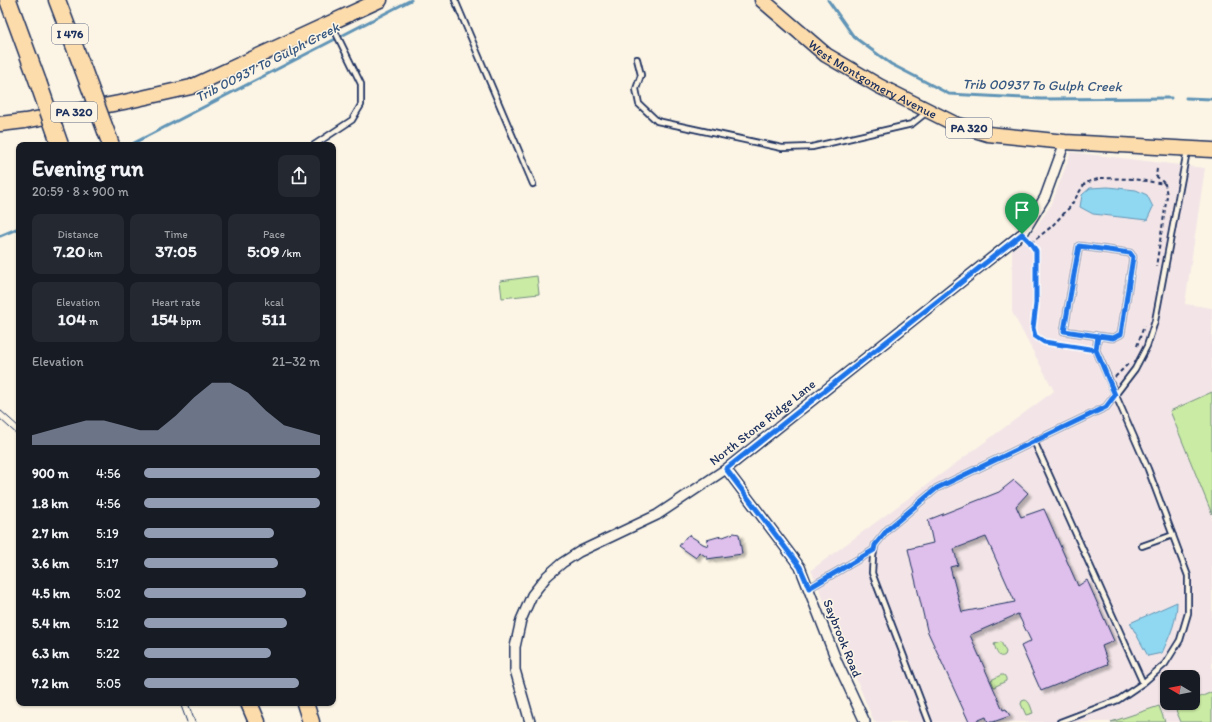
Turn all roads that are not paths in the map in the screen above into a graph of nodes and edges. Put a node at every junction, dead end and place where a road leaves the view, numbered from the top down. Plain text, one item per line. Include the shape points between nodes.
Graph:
1 (8, 0) edge
2 (57, 0) edge
3 (380, 0) edge
4 (455, 0) edge
5 (762, 0) edge
6 (364, 3) edge
7 (334, 28) junction
8 (637, 59) dead end
9 (929, 111) junction
10 (0, 124) edge
11 (59, 142) edge
12 (110, 142) edge
13 (319, 142) edge
14 (1064, 142) junction
15 (1188, 149) junction
16 (1212, 150) edge
17 (533, 184) dead end
18 (1098, 336) junction
19 (1115, 395) junction
20 (1034, 441) junction
21 (726, 469) junction
22 (1173, 534) junction
23 (1142, 546) dead end
24 (874, 550) junction
25 (809, 588) junction
26 (1143, 683) junction
27 (250, 706) edge
28 (305, 706) edge
29 (257, 722) edge
30 (312, 722) edge
31 (530, 722) edge
32 (865, 722) edge
33 (929, 722) edge
34 (1060, 722) edge

1 - 11 highway, bridge
2 - 12 highway, I 476, bridge
3 - 6 main road, PA 320
4 - 17 lane
5 - 9 main road, West Montgomery Avenue / PA 320 via 826,55
6 - 7 main road, PA 320
7 - 10 main road, PA 320 via 191,87
7 - 13 lane via 362,84 361,105 352,120
8 - 9 lane via 641,75 636,89 639,104 657,121 782,148 812,147 912,124
9 - 14 main road, West Montgomery Avenue / PA 320 via 955,124 988,134
14 - 15 main road, West Montgomery Avenue / PA 320
14 - 21 street, North Stone Ridge Lane via 1046,197 1022,234
15 - 16 main road, West Montgomery Avenue / PA 320
15 - 19 lane via 1155,321 1147,346 1135,369
18 - 18 lane via 1113,338 1121,334 1133,257 1130,253 1079,246 1064,331
18 - 19 lane via 1096,350
19 - 20 lane via 1106,407
19 - 22 lane
20 - 24 lane via 937,488 888,529
20 - 26 lane
21 - 25 street, Saybrook Road via 800,567
21 - 31 street, North Stone Ridge Lane via 657,515 579,552 562,563 547,576 532,595 521,620 515,648 515,670
22 - 23 lane
22 - 26 lane via 1188,576 1188,614 1180,640 1165,664
24 - 25 lane
24 - 33 lane via 872,573
25 - 32 street, Saybrook Road via 837,662
26 - 34 lane via 1118,700
27 - 29 highway
28 - 30 highway

